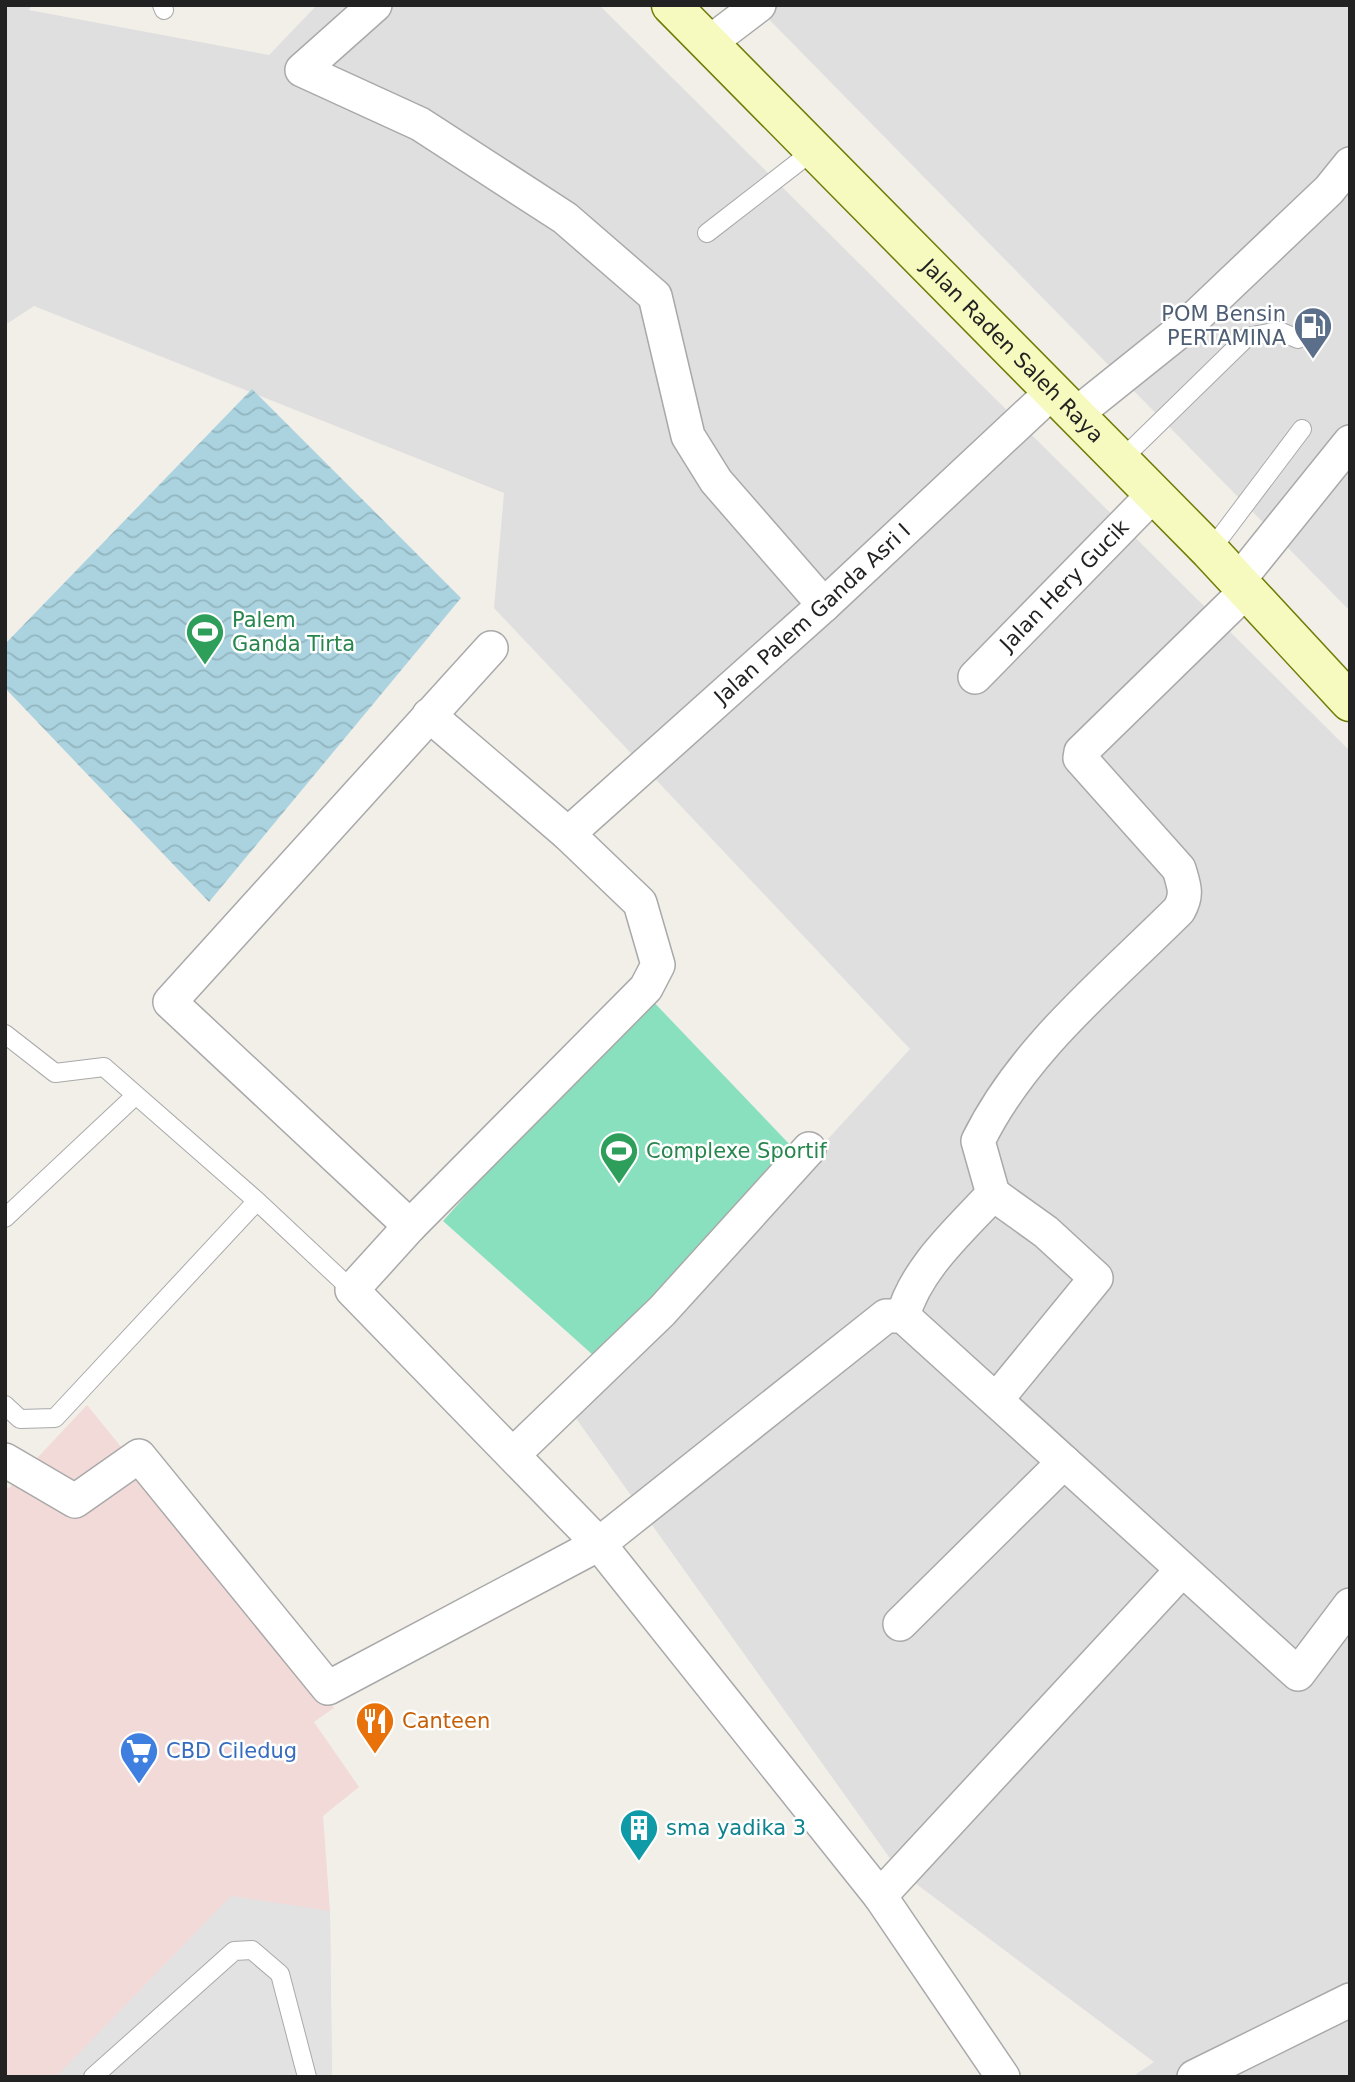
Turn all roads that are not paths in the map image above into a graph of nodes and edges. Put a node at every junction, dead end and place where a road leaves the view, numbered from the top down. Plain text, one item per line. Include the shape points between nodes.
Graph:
1 (375, 5) edge
2 (671, 5) edge
3 (759, 5) edge
4 (709, 43) junction
5 (814, 150) junction
6 (1350, 164) edge
7 (707, 233) dead end
8 (1298, 339) dead end
9 (1064, 403) junction
10 (1302, 429) dead end
11 (1350, 442) edge
12 (1120, 461) junction
13 (1153, 495) junction
14 (1210, 551) junction
15 (1243, 585) junction
16 (824, 605) junction
17 (491, 648) dead end
18 (975, 677) dead end
19 (1350, 702) edge
20 (429, 715) junction
21 (568, 834) junction
22 (5, 1034) edge
23 (136, 1095) junction
24 (809, 1149) dead end
25 (993, 1194) junction
26 (257, 1201) junction
27 (5, 1218) edge
28 (410, 1226) junction
29 (352, 1290) junction
30 (903, 1316) junction
31 (996, 1400) junction
32 (5, 1405) edge
33 (523, 1445) dead end
34 (5, 1460) edge
35 (1064, 1462) junction
36 (599, 1544) junction
37 (1182, 1570) junction
38 (1350, 1605) edge
39 (900, 1624) dead end
40 (880, 1896) junction
41 (1350, 2000) edge
42 (93, 2077) edge
43 (307, 2077) edge
44 (1003, 2077) edge
45 (1194, 2077) edge

1 - 16 street via 302,70 420,124 565,218 655,296 688,436 716,481
2 - 4 main road, Jalan Raden Saleh Raya
3 - 4 street
4 - 5 main road, Jalan Raden Saleh Raya
5 - 7 lane
5 - 9 main road, Jalan Raden Saleh Raya
6 - 9 street, Jalan Palem Ganda Asri I via 1329,190 1186,327
8 - 12 lane via 1279,331 1247,337
9 - 12 main road, Jalan Raden Saleh Raya
9 - 16 street, Jalan Palem Ganda Asri I
10 - 14 lane
11 - 15 street
12 - 13 main road, Jalan Raden Saleh Raya
13 - 14 main road, Jalan Raden Saleh Raya
13 - 18 street, Jalan Hery Gucik
14 - 15 main road, Jalan Raden Saleh Raya
15 - 19 main road, Jalan Raden Saleh Raya
15 - 25 street via 1084,747 1080,758 1179,869 1185,900 1009,1087 978,1141
16 - 21 street, Jalan Palem Ganda Asri I
17 - 20 street
20 - 21 street
20 - 28 street via 170,1002
21 - 28 street via 640,903 658,964 646,988
22 - 23 lane via 55,1073 104,1067
23 - 26 lane
23 - 27 lane
24 - 33 street via 662,1311
25 - 30 street via 940,1251
25 - 31 street via 1046,1232 1096,1278
26 - 29 lane
26 - 32 lane via 55,1418 20,1419
28 - 29 street
29 - 36 street
30 - 31 street
30 - 36 street via 886,1316
31 - 35 street
34 - 36 street via 75,1500 139,1456 328,1688
35 - 37 street
35 - 39 street
36 - 40 street
37 - 38 street via 1297,1674
37 - 40 street
40 - 44 street
41 - 45 street
42 - 43 lane via 234,1951 252,1950 280,1975

